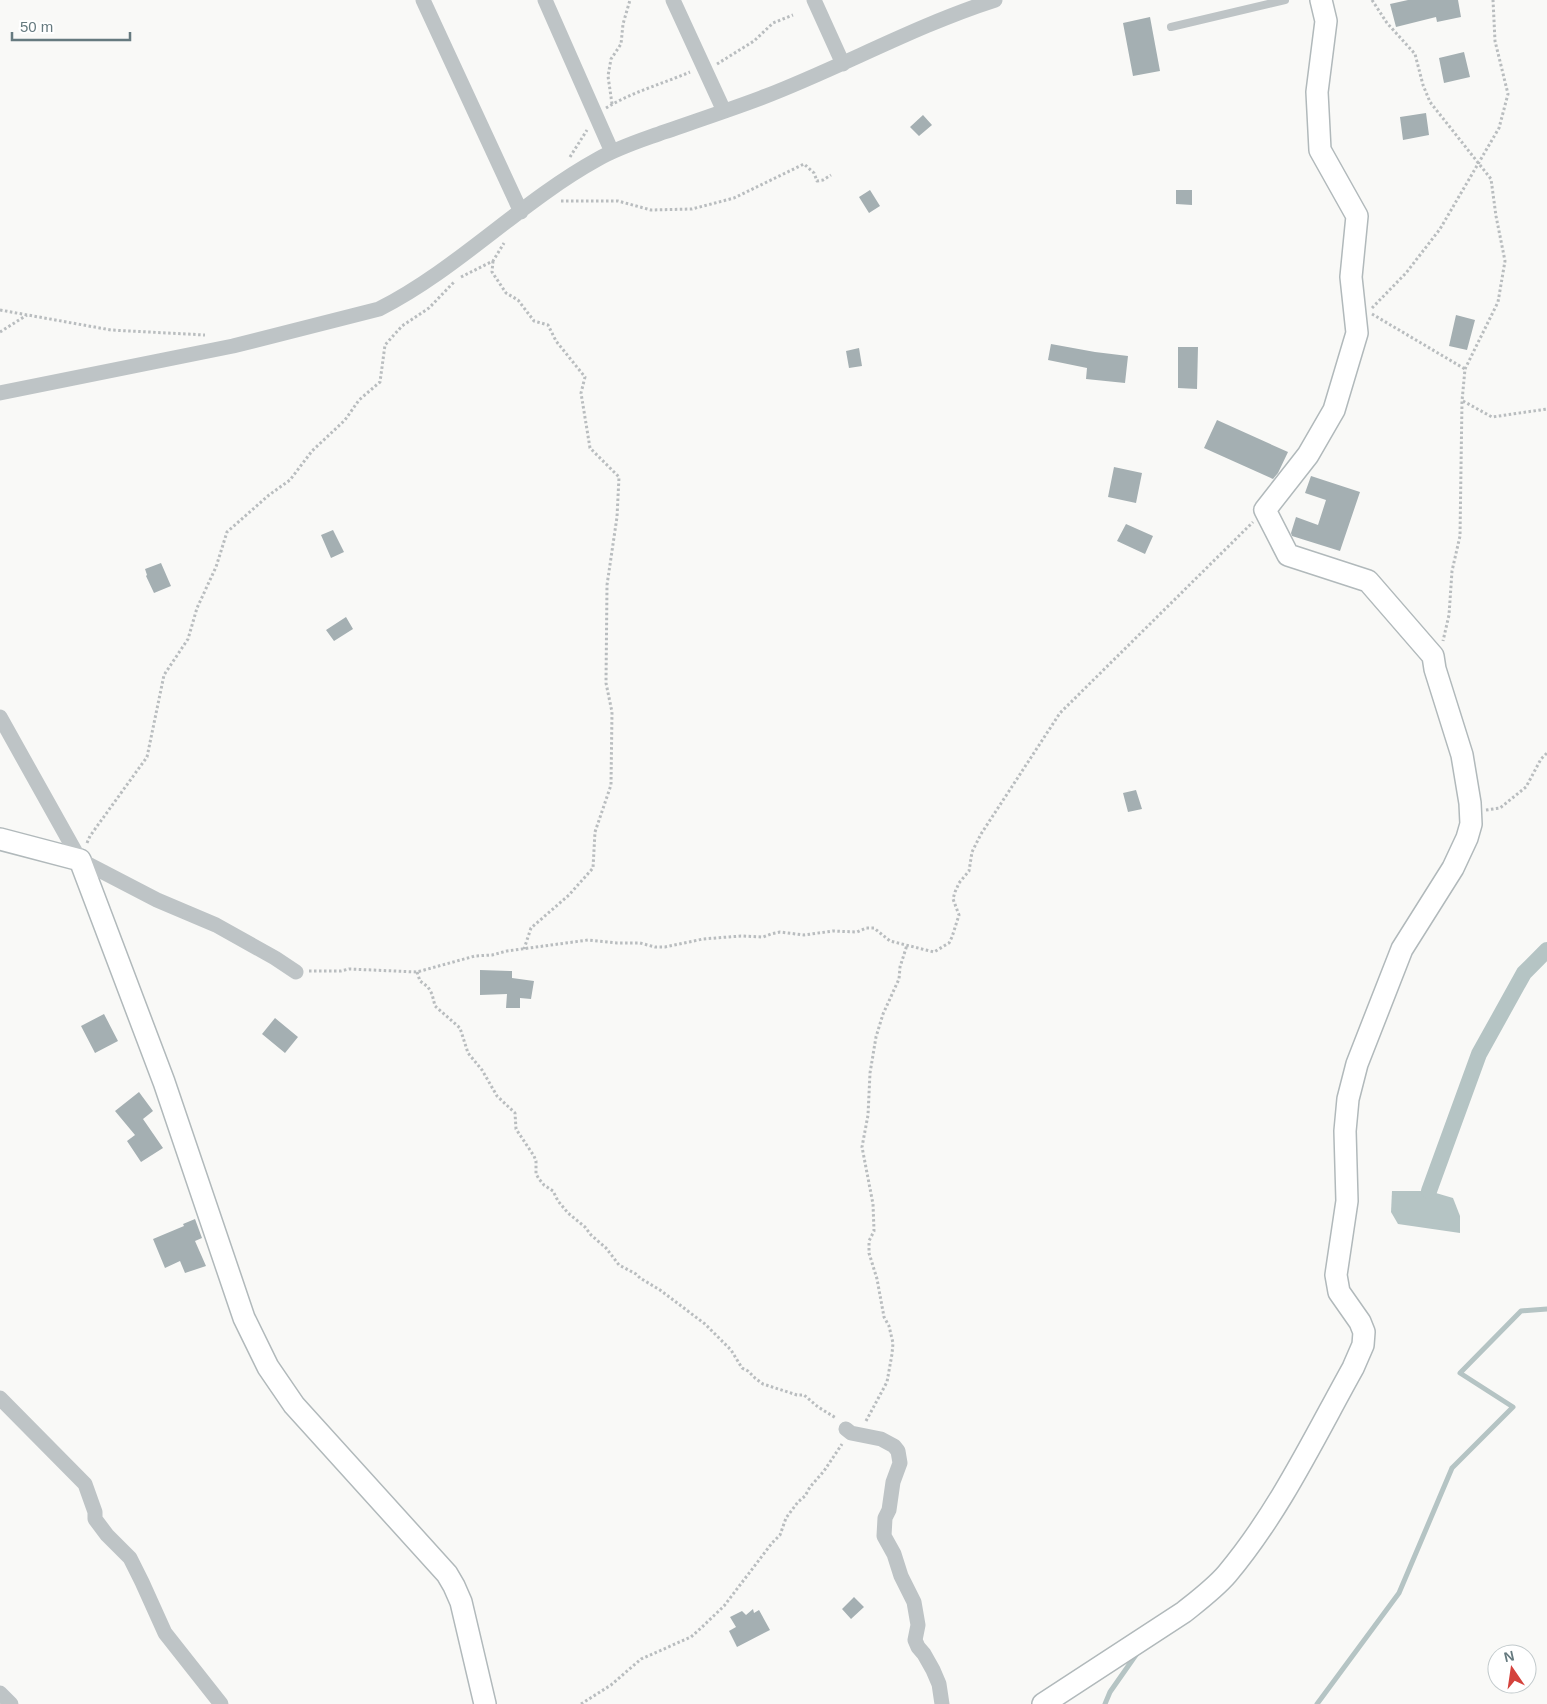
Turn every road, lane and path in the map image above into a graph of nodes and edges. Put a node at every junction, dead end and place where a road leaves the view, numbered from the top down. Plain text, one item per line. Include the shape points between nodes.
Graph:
1 (422, 0) edge
2 (546, 0) edge
3 (630, 0) edge
4 (674, 0) edge
5 (814, 0) edge
6 (1285, 0) edge
7 (1321, 0) edge
8 (1372, 0) edge
9 (1493, 0) edge
10 (987, 1) edge
11 (793, 15) dead end
12 (1171, 27) dead end
13 (843, 64) junction
14 (705, 68) junction
15 (612, 104) junction
16 (724, 111) junction
17 (596, 114) junction
18 (612, 152) junction
19 (1478, 163) junction
20 (831, 175) dead end
21 (560, 182) junction
22 (536, 200) junction
23 (520, 212) junction
24 (504, 242) dead end
25 (493, 260) junction
26 (0, 310) edge
27 (27, 315) junction
28 (0, 332) edge
29 (212, 334) dead end
30 (1465, 369) junction
31 (0, 393) edge
32 (1462, 401) junction
33 (1547, 409) edge
34 (1265, 510) junction
35 (1442, 648) dead end
36 (0, 717) edge
37 (1547, 753) edge
38 (1471, 812) junction
39 (0, 839) edge
40 (80, 860) junction
41 (906, 945) junction
42 (524, 949) junction
43 (296, 972) joint
44 (417, 972) junction
45 (0, 1398) edge
46 (853, 1432) junction
47 (0, 1693) edge
48 (11, 1704) edge
49 (222, 1704) edge
50 (485, 1704) edge
51 (581, 1704) edge
52 (942, 1704) edge
53 (1043, 1704) edge

1 - 23 street
2 - 17 street
3 - 15 path via 621,44 611,59 608,76
4 - 14 street
5 - 13 street
6 - 12 lane
7 - 34 street via 1326,21 1317,92 1320,150 1357,216 1350,277 1357,333 1334,410 1308,455
8 - 19 path via 1387,24 1415,54 1430,102
9 - 19 path via 1495,41 1508,94 1498,128
10 - 13 street
11 - 14 path via 773,23 715,66
13 - 16 street
14 - 15 path
14 - 16 street
15 - 17 path
16 - 18 street
17 - 18 street
17 - 21 path via 564,164
18 - 21 street
19 - 30 path via 1491,179 1506,261 1498,302
19 - 30 path via 1440,229 1406,273 1369,312
20 - 22 path via 817,181 804,164 734,198 692,209 650,210 618,201
21 - 22 street
22 - 23 street
23 - 31 street via 402,298 379,309 233,346
24 - 25 path
25 - 40 path via 456,279 429,308 402,326 385,346 380,382 312,451 290,480 227,532 188,639 164,674 147,757 90,836
25 - 42 path via 492,272 506,292 518,300 534,321 548,325 556,341 585,377 581,393 590,448 619,477 607,585 606,684 612,712 611,785 594,832 593,868 569,895 531,928
26 - 27 path
27 - 28 path
27 - 29 path via 111,330
30 - 32 path
32 - 33 path via 1492,417
32 - 35 path via 1460,536
34 - 38 street via 1288,555 1368,581 1433,656 1434,669 1462,755
34 - 41 path via 1060,713 980,835 972,852 970,871 955,892 958,915 948,943 934,952
36 - 40 street
37 - 38 path via 1540,759 1526,786 1500,808
38 - 53 street via 1467,838 1453,868 1402,949 1357,1064 1348,1099 1345,1131 1347,1201 1336,1275 1338,1292 1364,1332 1363,1345 1353,1368 1278,1504 1226,1574 1184,1612
39 - 40 street
40 - 43 street via 157,900 216,925
40 - 50 street via 164,1082 244,1318 268,1367 294,1405 447,1574 461,1602
41 - 42 path via 890,941 874,928 866,928 857,932 804,935 780,932 763,937 703,939 664,947 588,940
41 - 46 path via 899,979 876,1037 862,1147 873,1204 874,1231 869,1241 869,1253 893,1343 892,1354 887,1382
42 - 44 path via 475,956
43 - 44 path via 349,969
44 - 46 path via 436,1006 460,1028 468,1053 497,1096 515,1113 516,1129 536,1161 536,1174 544,1185 553,1190 568,1213 606,1248 619,1265 660,1290 705,1324 731,1350 742,1368 755,1378 771,1388 804,1395
45 - 49 street via 85,1484 95,1519 130,1558 165,1633
46 - 51 path via 846,1435 824,1471 786,1518 780,1535 721,1610 691,1636 641,1659 611,1685
46 - 52 street via 881,1439 898,1451 900,1463 885,1518 884,1536 914,1602 918,1625 915,1640 933,1670
47 - 48 street

